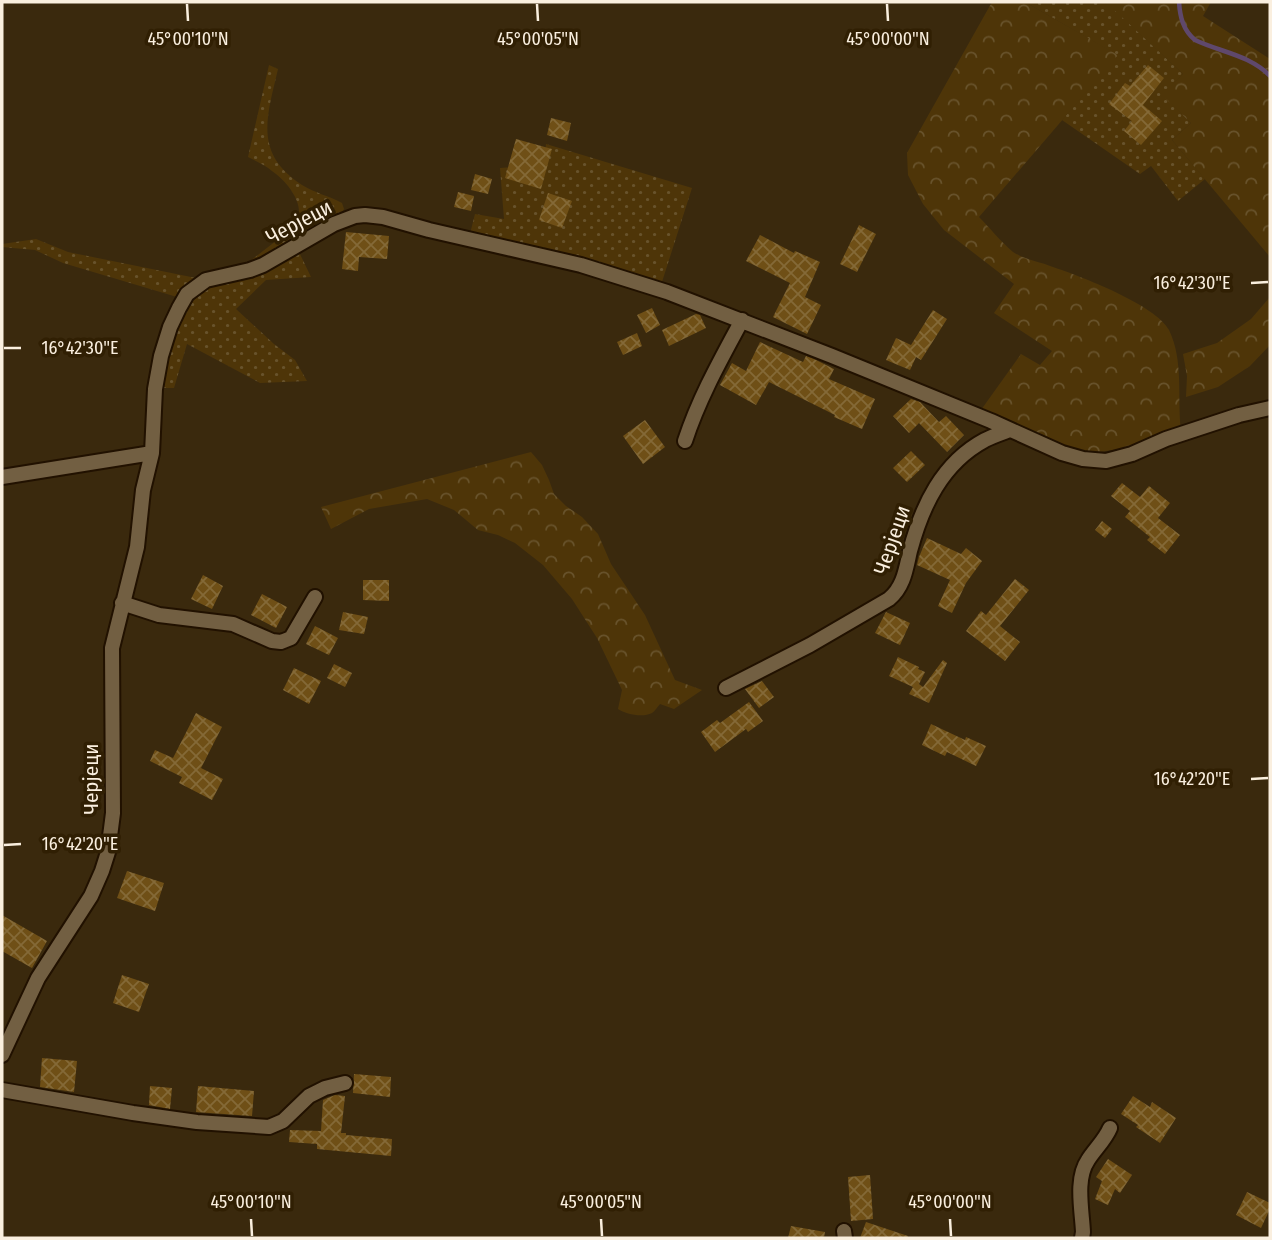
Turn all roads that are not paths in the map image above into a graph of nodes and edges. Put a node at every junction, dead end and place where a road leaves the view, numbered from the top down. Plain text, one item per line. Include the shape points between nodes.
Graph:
1 (742, 320) junction
2 (1270, 408) edge
3 (1010, 430) junction
4 (685, 441) dead end
5 (152, 453) junction
6 (2, 477) edge
7 (315, 597) dead end
8 (122, 603) junction
9 (726, 688) dead end
10 (2, 1055) edge
11 (345, 1083) dead end
12 (2, 1090) edge
13 (1110, 1128) dead end
14 (1082, 1238) edge

1 - 3 street, Черјеци
1 - 4 street via 711,377
1 - 5 street, Черјеци via 581,265 383,217 355,216 263,265 206,280 187,294 162,356 155,389
2 - 3 street, Черјеци via 1106,461 1062,453
3 - 9 street, Черјеци via 967,452 942,478 916,529 896,593
5 - 6 street
5 - 8 street, Черјеци via 137,547
7 - 8 street via 290,638 281,642 233,624 159,614
8 - 10 street, Черјеци via 112,648 113,813 108,852 91,896 42,971
11 - 12 street via 309,1096 283,1121 269,1127 145,1115
13 - 14 street via 1086,1162 1081,1183

